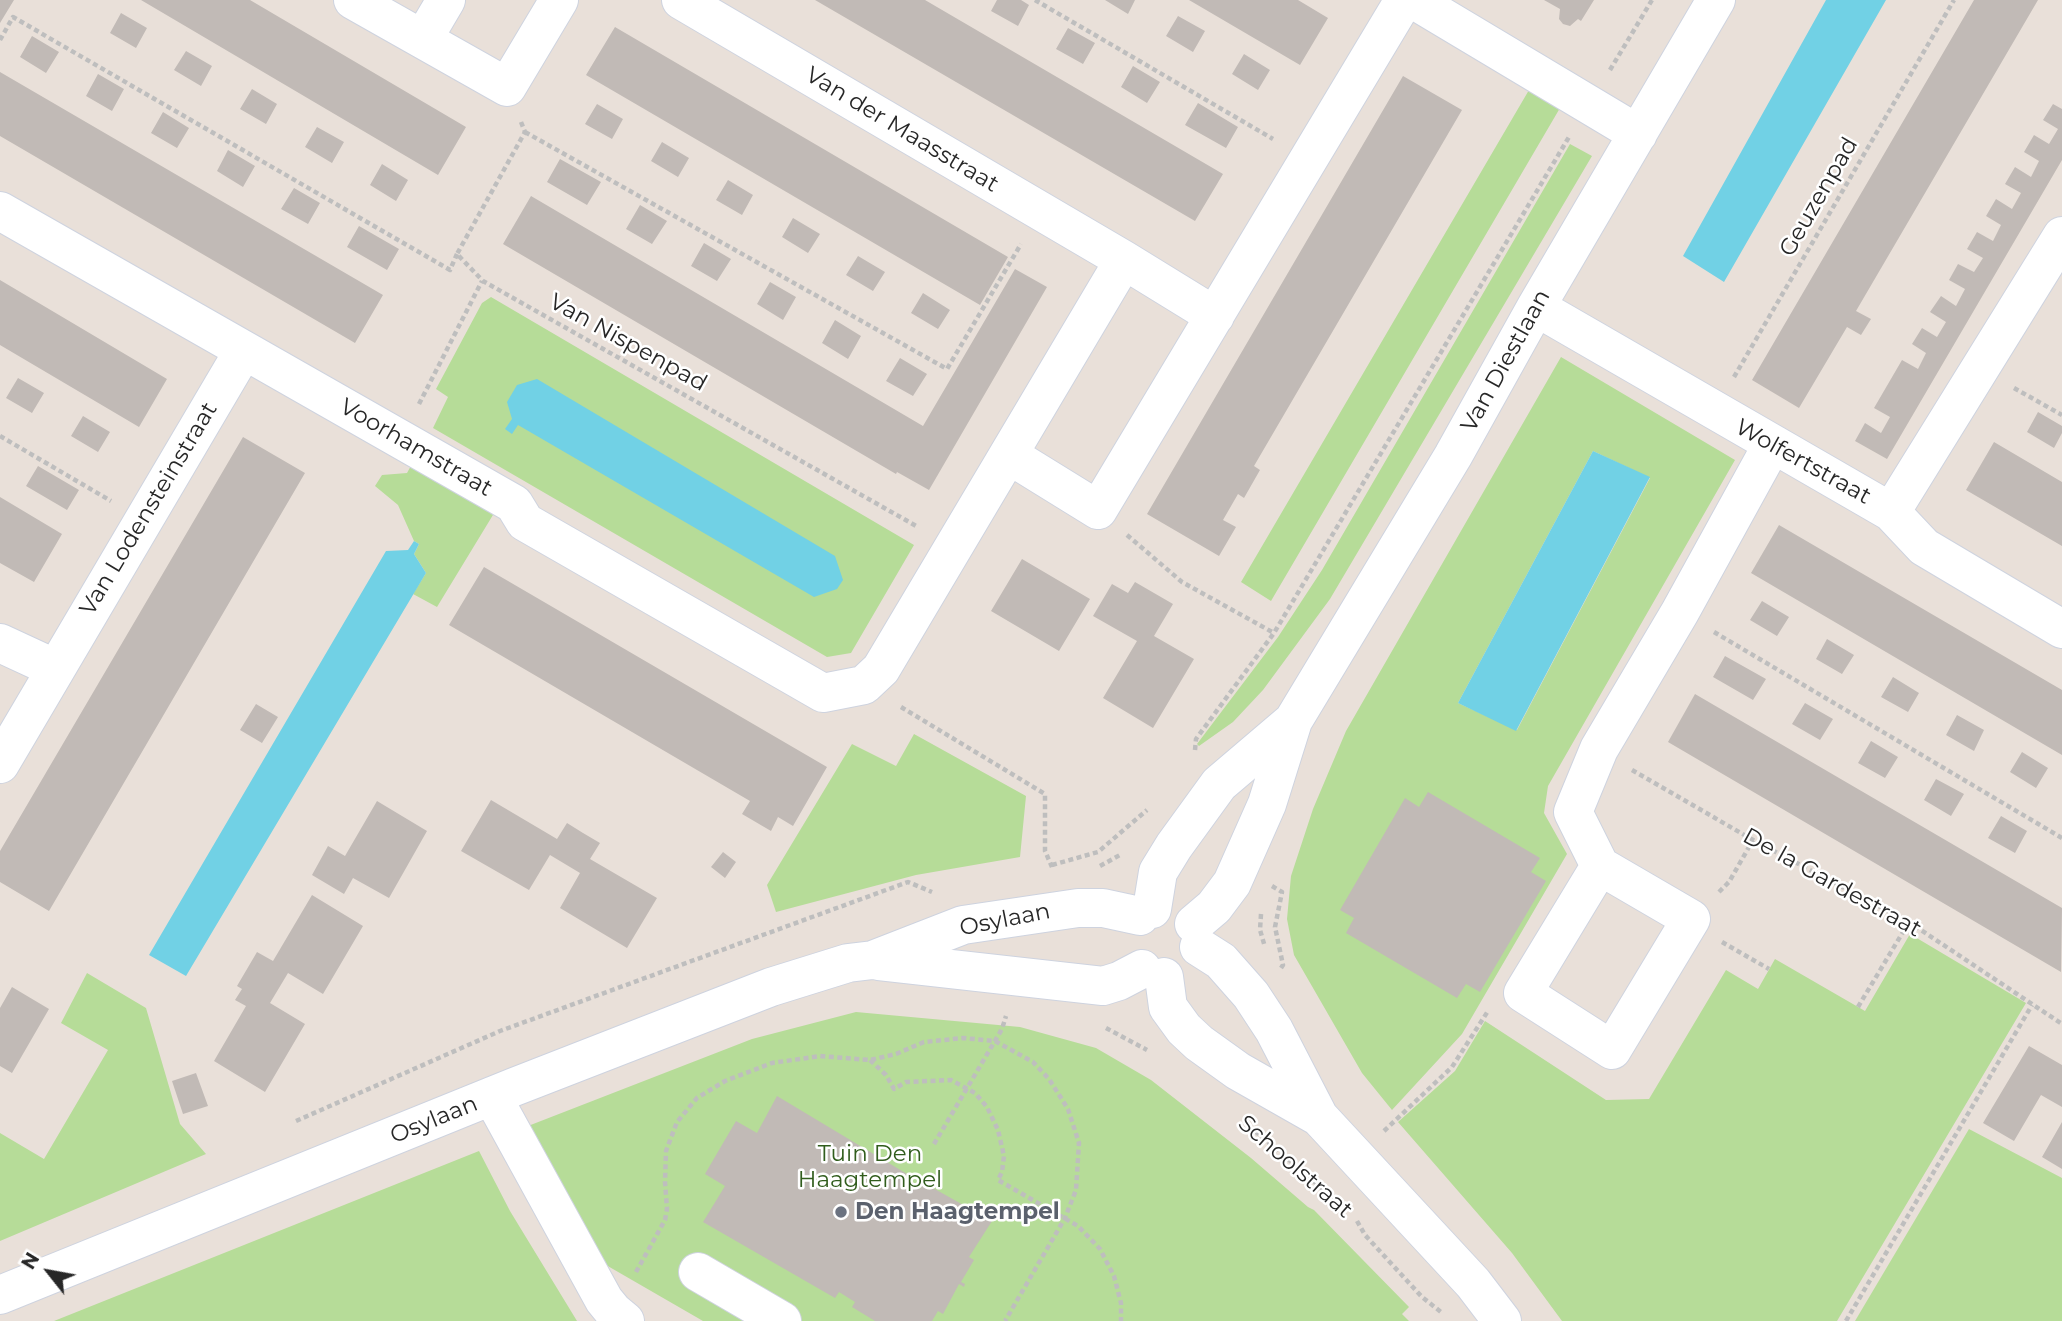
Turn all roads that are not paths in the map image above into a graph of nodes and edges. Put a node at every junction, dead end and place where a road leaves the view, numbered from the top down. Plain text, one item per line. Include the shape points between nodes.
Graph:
1 (353, 0) edge
2 (446, 0) edge
3 (559, 0) edge
4 (681, 0) edge
5 (1404, 0) edge
6 (1414, 0) edge
7 (1716, 0) edge
8 (734, 13) edge
9 (423, 39) junction
10 (1638, 134) junction
11 (0, 211) edge
12 (2062, 236) edge
13 (1124, 260) junction
14 (1535, 307) junction
15 (1215, 316) junction
16 (244, 349) junction
17 (1772, 445) junction
18 (1009, 455) junction
19 (1891, 512) junction
20 (2062, 629) edge
21 (0, 643) edge
22 (54, 668) junction
23 (1293, 721) junction
24 (0, 764) edge
25 (1600, 866) junction
26 (1146, 913) junction
27 (1197, 936) junction
28 (873, 960) junction
29 (1153, 973) junction
30 (492, 1096) junction
31 (1319, 1116) junction
32 (698, 1272) dead end
33 (0, 1295) edge
34 (619, 1316) edge
35 (782, 1321) edge
36 (1502, 1321) edge

1 - 9 street
2 - 9 street
3 - 9 street via 507,87
4 - 8 street, Van der Maasstraat
5 - 15 street
6 - 10 street
7 - 10 street, Van Diestlaan
8 - 13 street, Van der Maasstraat via 1040,212
10 - 14 street, Van Diestlaan
11 - 16 street, Voorhamstraat
12 - 19 street
13 - 15 street, Van der Maasstraat
13 - 18 street
14 - 17 street, Wolfertstraat
14 - 23 street, Van Diestlaan via 1453,456
15 - 18 street via 1098,510
16 - 18 street, Voorhamstraat via 514,504 524,522 823,692 864,685 881,669
16 - 22 street, Van Lodensteinstraat
17 - 19 street, Wolfertstraat
17 - 25 street via 1599,749 1573,812
19 - 20 street, Wolfertstraat via 1924,547
21 - 22 street
22 - 24 street, Van Lodensteinstraat
23 - 26 street, Van Diestlaan via 1219,784 1158,872
23 - 27 street, Van Diestlaan via 1267,804 1232,883
25 - 25 street via 1523,993 1612,1050 1706,930
26 - 27 street via 1175,909 1186,915
26 - 28 street, Osylaan via 1090,908 963,925
26 - 29 street via 1129,937 1134,960
27 - 29 street via 1187,968 1176,974
27 - 31 street, Schoolstraat via 1251,995
28 - 29 street, Osylaan via 1103,986
28 - 30 street, Osylaan via 771,987
29 - 31 street, Schoolstraat via 1168,1007 1199,1043 1237,1071
30 - 33 street, Osylaan
30 - 34 street
31 - 36 street, Schoolstraat via 1474,1283
32 - 35 street

